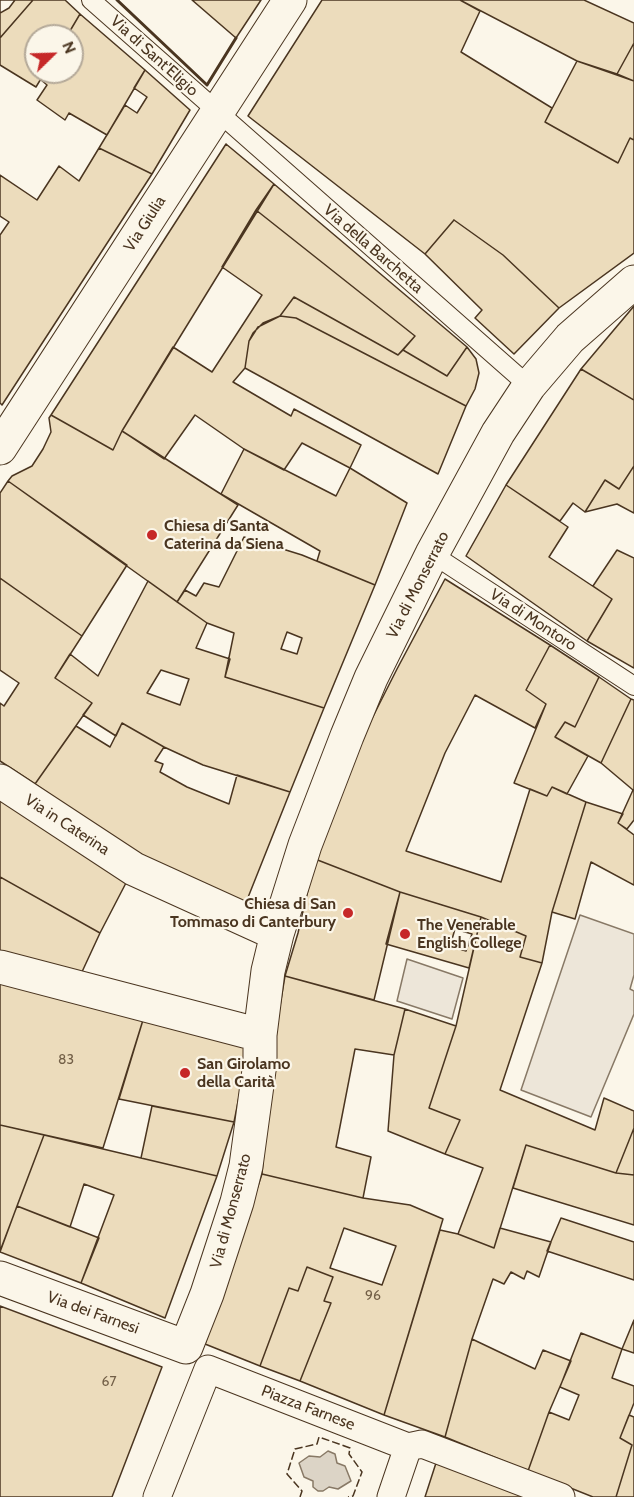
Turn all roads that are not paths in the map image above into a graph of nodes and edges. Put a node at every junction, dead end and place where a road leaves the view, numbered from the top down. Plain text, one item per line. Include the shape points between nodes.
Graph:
1 (91, 0) edge
2 (290, 0) edge
3 (217, 112) junction
4 (634, 282) edge
5 (529, 386) junction
6 (0, 448) edge
7 (432, 554) junction
8 (634, 686) edge
9 (0, 780) edge
10 (277, 934) junction
11 (0, 968) edge
12 (260, 1035) junction
13 (0, 1278) edge
14 (197, 1358) junction
15 (408, 1447) junction
16 (157, 1497) edge
17 (391, 1497) edge
18 (561, 1497) edge

1 - 3 lane, Via di Sant'Eligio
2 - 3 street, Via Giulia
3 - 5 lane, Via della Barchetta
3 - 6 street, Via Giulia
4 - 5 street, Via di Monserrato via 570,338
5 - 7 street, Via di Monserrato via 498,433
7 - 8 lane, Via di Montoro
7 - 10 street, Via di Monserrato via 371,678 335,764
9 - 10 street, Via in Caterina via 134,869
10 - 12 street, Via di Monserrato
11 - 12 street
12 - 14 street, Via di Monserrato via 246,1166 207,1294
13 - 14 street, Via dei Farnesi
14 - 15 street, Piazza Farnese
14 - 16 street
15 - 17 street
15 - 18 street, Piazza Farnese via 422,1444

